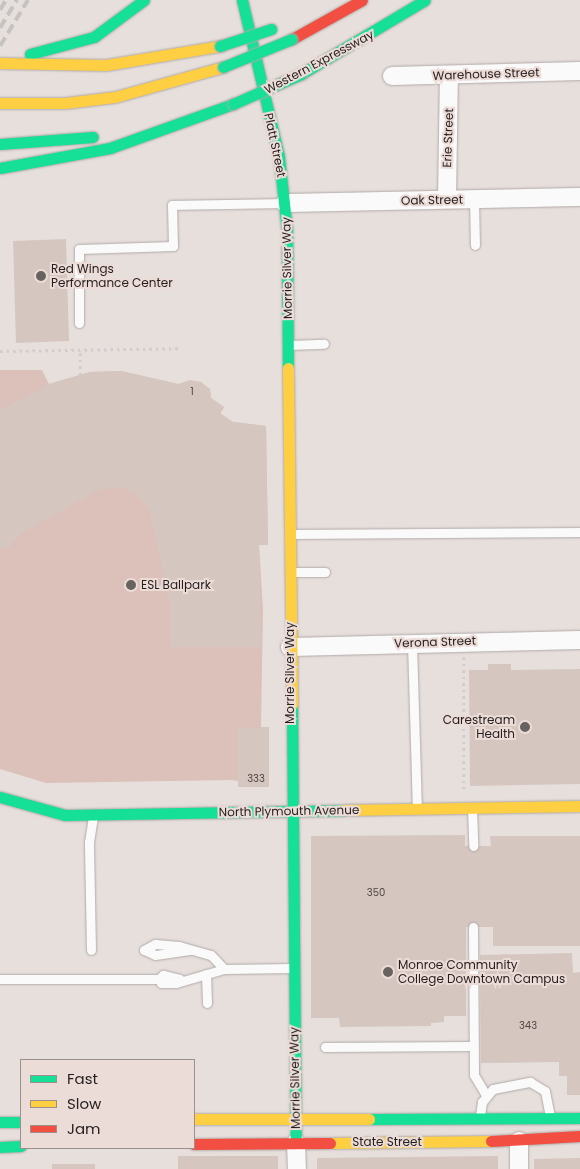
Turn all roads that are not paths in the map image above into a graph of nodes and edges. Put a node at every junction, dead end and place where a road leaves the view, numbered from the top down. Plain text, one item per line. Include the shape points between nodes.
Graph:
1 (144, 0) edge
2 (242, 0) edge
3 (337, 0) edge
4 (362, 0) edge
5 (424, 0) edge
6 (318, 9) dead end
7 (282, 25) dead end
8 (0, 53) edge
9 (0, 63) edge
10 (580, 71) edge
11 (392, 76) dead end
12 (449, 77) junction
13 (0, 103) edge
14 (233, 104) junction
15 (0, 144) edge
16 (0, 168) edge
17 (580, 197) edge
18 (447, 199) junction
19 (474, 199) junction
20 (285, 203) junction
21 (475, 245) dead end
22 (79, 323) dead end
23 (324, 344) dead end
24 (288, 346) junction
25 (580, 532) edge
26 (289, 534) junction
27 (290, 572) junction
28 (325, 572) dead end
29 (580, 640) edge
30 (412, 643) junction
31 (290, 647) junction
32 (0, 797) edge
33 (580, 806) edge
34 (417, 807) junction
35 (468, 807) junction
36 (291, 810) junction
37 (93, 815) junction
38 (473, 846) dead end
39 (473, 927) dead end
40 (92, 950) dead end
41 (190, 950) dead end
42 (293, 968) junction
43 (224, 969) junction
44 (206, 974) junction
45 (0, 979) edge
46 (207, 1001) dead end
47 (473, 1046) junction
48 (325, 1047) dead end
49 (486, 1095) junction
50 (480, 1116) junction
51 (550, 1116) junction
52 (295, 1117) junction
53 (580, 1118) edge
54 (195, 1119) edge
55 (0, 1122) edge
56 (20, 1122) edge
57 (580, 1136) edge
58 (519, 1141) junction
59 (296, 1143) junction
60 (195, 1144) edge
61 (20, 1146) edge
62 (0, 1147) edge
63 (297, 1169) edge
64 (519, 1169) edge

1 - 8 main road via 115,25 79,44 48,52
2 - 20 main road, Platt Street via 277,144
3 - 6 main road
4 - 13 main road, bridge via 292,38 223,67 115,97 65,103
5 - 14 main road, Western Expressway, bridge via 301,74
7 - 9 main road, bridge via 220,46 114,64 56,67
10 - 12 street, Warehouse Street
11 - 12 street, Warehouse Street
12 - 18 street, Erie Street
14 - 15 main road, Western Expressway via 171,123 108,134
14 - 16 main road via 110,148
17 - 19 street, Oak Street
18 - 19 street, Oak Street
18 - 20 street, Oak Street
19 - 21 lane
20 - 22 lane via 172,205 173,246 79,248
20 - 24 main road, Morrie Silver Way
23 - 24 lane
24 - 26 main road, Morrie Silver Way
25 - 26 lane
26 - 27 main road, Morrie Silver Way
27 - 28 lane
27 - 31 main road, Morrie Silver Way
29 - 30 street, Verona Street
30 - 31 street, Verona Street
30 - 34 lane
31 - 36 main road, Morrie Silver Way
32 - 37 main road, North Plymouth Avenue via 49,812
33 - 35 main road, North Plymouth Avenue
34 - 35 main road, North Plymouth Avenue
34 - 36 main road, North Plymouth Avenue
35 - 38 lane
36 - 37 main road, North Plymouth Avenue
36 - 42 main road, Morrie Silver Way
37 - 40 lane via 89,842
39 - 47 lane
41 - 43 lane via 211,955
42 - 43 lane
42 - 52 main road, Morrie Silver Way
43 - 44 lane
44 - 45 lane via 180,979 163,975 159,979
44 - 46 lane
47 - 48 lane
47 - 49 lane via 476,1083
49 - 50 lane
49 - 51 lane via 502,1084 535,1083 548,1096
50 - 51 main road, State Street
50 - 52 main road, State Street
51 - 53 main road, State Street
52 - 54 main road, State Street
52 - 59 main road, Morrie Silver Way
55 - 56 main road
57 - 58 main road, State Street
58 - 59 main road, State Street
58 - 64 street
59 - 60 main road, State Street
59 - 63 street
61 - 62 main road

